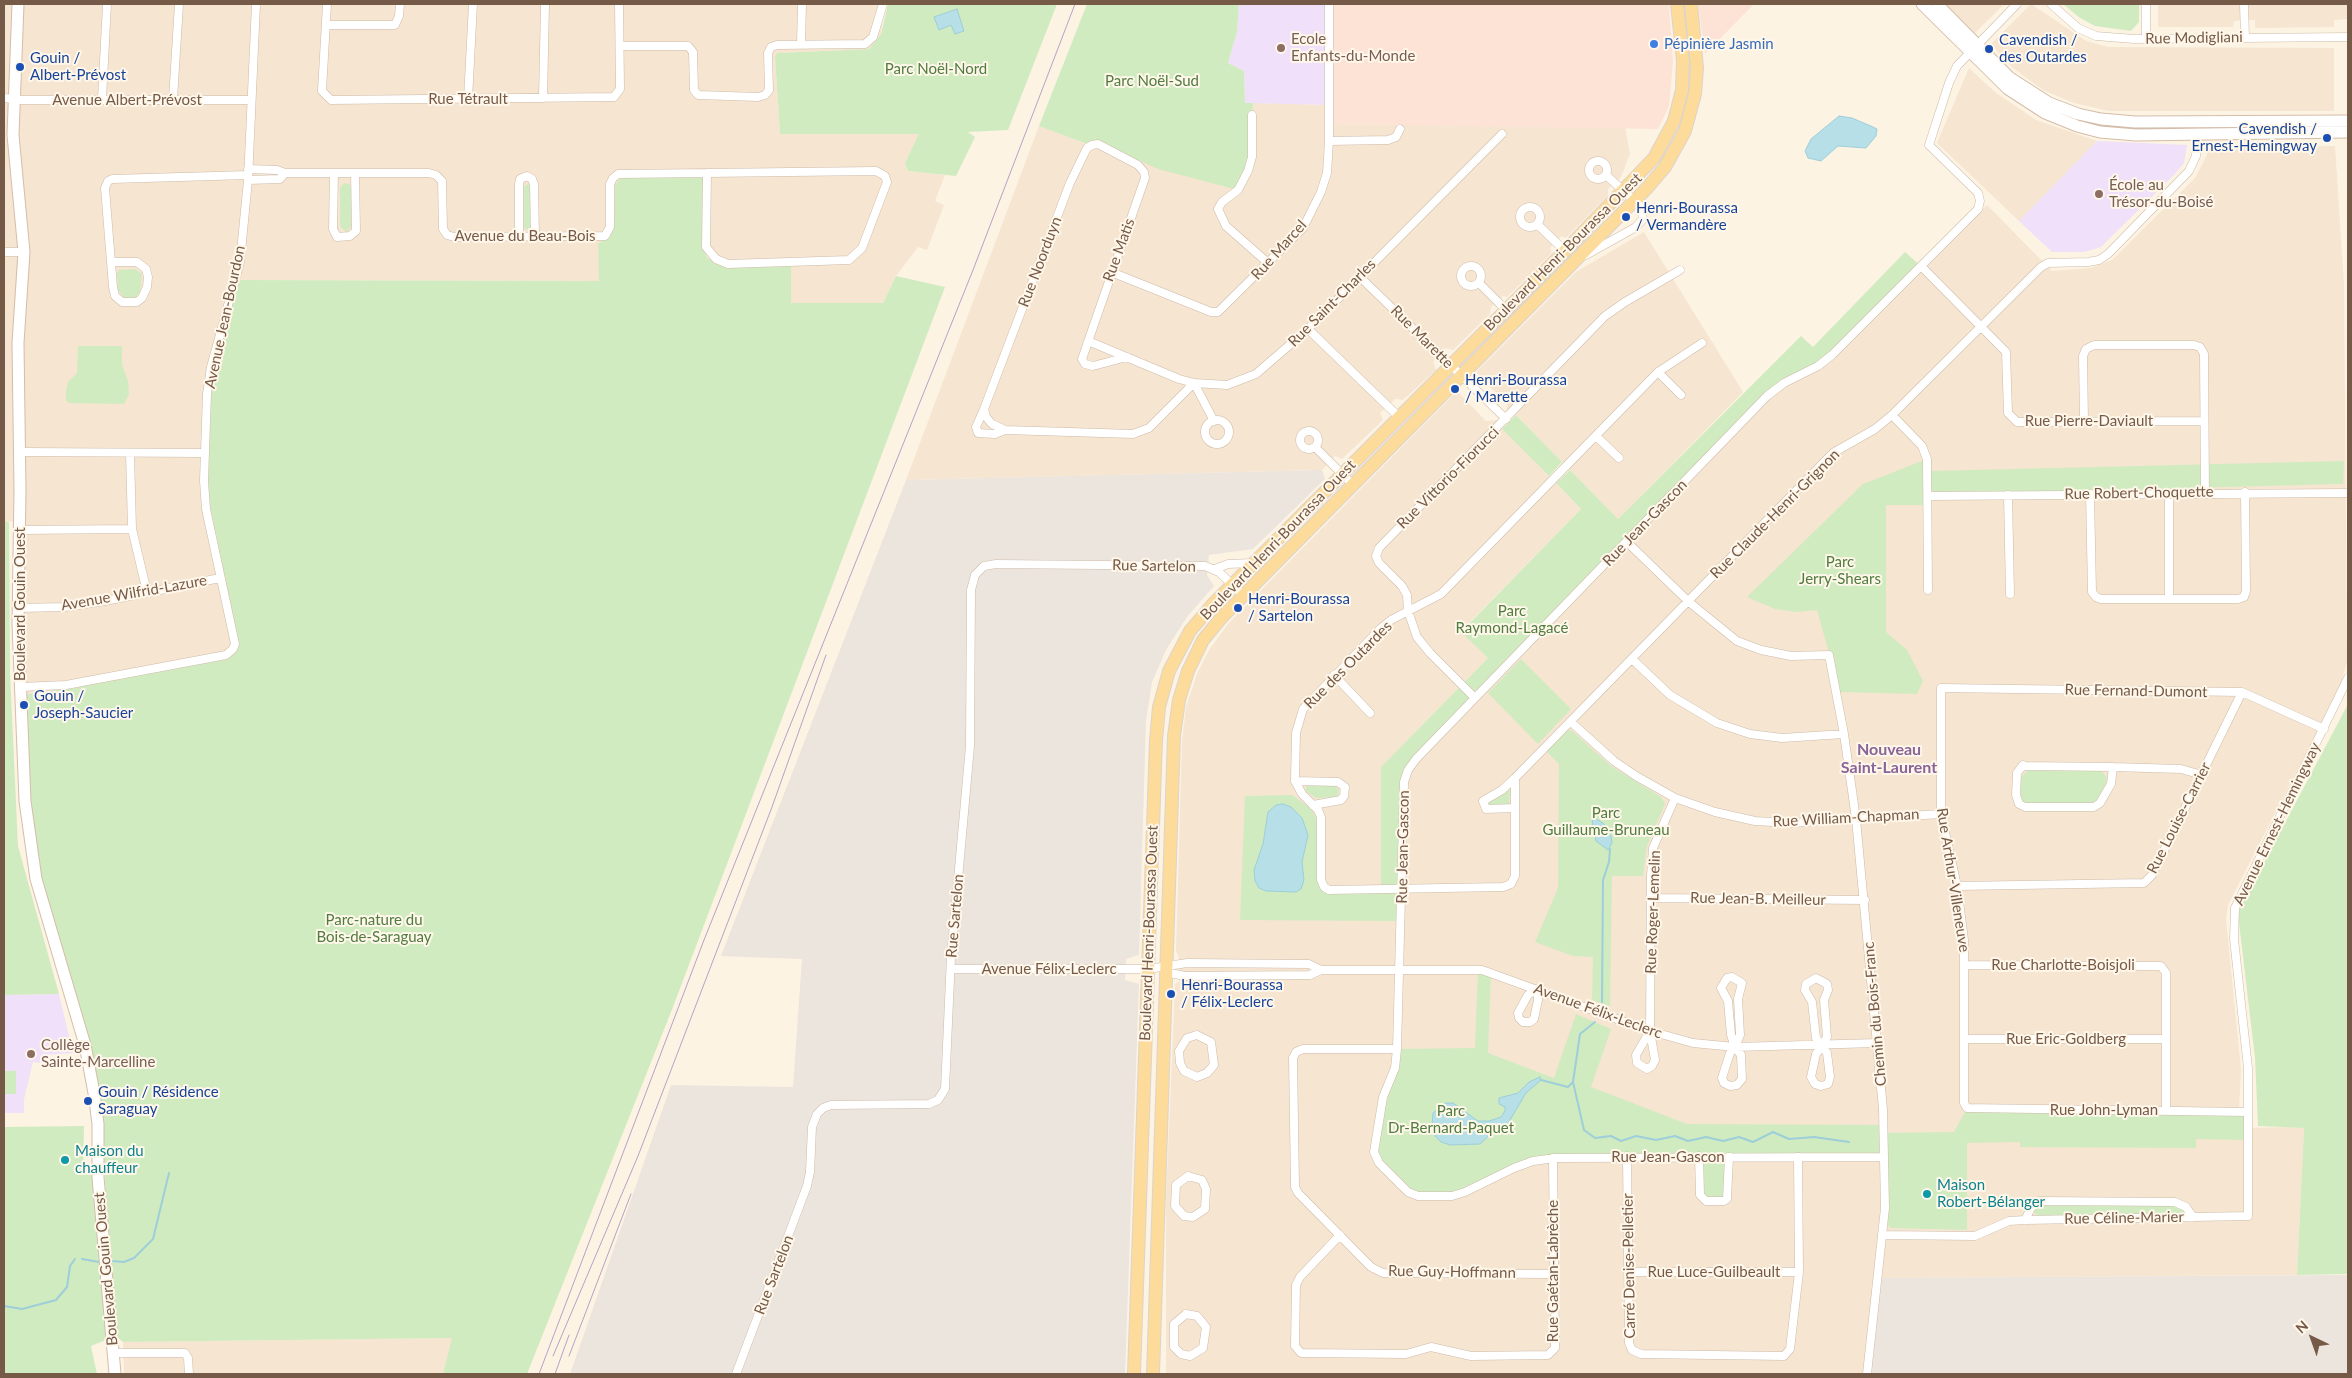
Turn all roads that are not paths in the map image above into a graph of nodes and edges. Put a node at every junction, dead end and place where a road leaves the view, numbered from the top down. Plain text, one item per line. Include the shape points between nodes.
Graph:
1 (18, 4) edge
2 (106, 4) edge
3 (179, 4) edge
4 (256, 4) edge
5 (327, 4) edge
6 (400, 4) edge
7 (473, 4) edge
8 (545, 4) edge
9 (619, 4) edge
10 (802, 4) edge
11 (882, 4) edge
12 (1329, 4) edge
13 (1678, 4) edge
14 (1691, 4) edge
15 (1922, 4) edge
16 (1937, 4) edge
17 (2017, 4) edge
18 (2051, 4) edge
19 (2146, 4) edge
20 (2244, 4) edge
21 (326, 25) junction
22 (2348, 37) edge
23 (2146, 38) junction
24 (2245, 38) junction
25 (801, 44) junction
26 (621, 46) junction
27 (1973, 48) junction
28 (543, 98) junction
29 (9, 99) edge
30 (102, 99) junction
31 (173, 99) junction
32 (468, 99) junction
33 (251, 100) junction
34 (1252, 116) dead end
35 (2348, 121) edge
36 (1400, 129) dead end
37 (2348, 132) edge
38 (1502, 134) dead end
39 (2197, 135) junction
40 (1329, 141) junction
41 (1117, 154) joint
42 (334, 173) junction
43 (354, 173) junction
44 (707, 173) junction
45 (248, 175) junction
46 (1606, 175) dead end
47 (1624, 191) junction
48 (1635, 200) junction
49 (1537, 224) dead end
50 (534, 237) junction
51 (519, 238) junction
52 (1564, 251) junction
53 (4, 252) edge
54 (24, 252) junction
55 (111, 262) junction
56 (1268, 263) junction
57 (1572, 263) junction
58 (1921, 266) junction
59 (1680, 270) dead end
60 (1111, 272) junction
61 (1359, 276) junction
62 (1479, 283) dead end
63 (1506, 310) junction
64 (1982, 327) junction
65 (1308, 328) junction
66 (1088, 342) junction
67 (1702, 343) dead end
68 (1127, 357) junction
69 (1450, 366) junction
70 (1658, 372) junction
71 (1460, 376) junction
72 (1194, 382) junction
73 (1681, 396) dead end
74 (984, 409) junction
75 (1892, 415) junction
76 (1399, 418) junction
77 (1506, 419) junction
78 (1214, 421) dead end
79 (2084, 422) junction
80 (2204, 422) junction
81 (1005, 430) junction
82 (1596, 436) junction
83 (1316, 448) dead end
84 (20, 452) junction
85 (130, 453) junction
86 (205, 453) junction
87 (1619, 458) dead end
88 (1342, 474) junction
89 (1352, 484) junction
90 (2205, 492) junction
91 (2245, 492) junction
92 (2169, 493) junction
93 (2348, 493) edge
94 (2090, 494) junction
95 (2008, 495) junction
96 (1929, 496) junction
97 (132, 529) junction
98 (19, 530) junction
99 (1626, 542) junction
100 (1254, 563) junction
101 (1215, 569) junction
102 (220, 578) junction
103 (1232, 585) junction
104 (1928, 590) dead end
105 (147, 592) junction
106 (2010, 594) dead end
107 (1243, 595) junction
108 (2169, 599) junction
109 (1689, 602) junction
110 (18, 608) junction
111 (1408, 611) junction
112 (1632, 659) junction
113 (1334, 675) junction
114 (2348, 678) edge
115 (20, 687) junction
116 (1941, 688) joint
117 (2242, 692) junction
118 (1475, 698) junction
119 (1370, 713) dead end
120 (1571, 722) junction
121 (2324, 730) junction
122 (1844, 734) junction
123 (2113, 767) junction
124 (2202, 775) junction
125 (1515, 778) junction
126 (1295, 781) junction
127 (1675, 798) junction
128 (1313, 805) junction
129 (1515, 808) junction
130 (1940, 814) junction
131 (1856, 819) junction
132 (1956, 886) junction
133 (1402, 888) junction
134 (1650, 898) junction
135 (1865, 900) junction
136 (1965, 964) junction
137 (951, 969) junction
138 (1148, 969) junction
139 (1167, 969) junction
140 (1401, 969) junction
141 (1321, 970) junction
142 (1650, 1031) junction
143 (1966, 1039) junction
144 (2166, 1039) junction
145 (1877, 1043) junction
146 (1822, 1046) junction
147 (1735, 1047) junction
148 (1398, 1049) junction
149 (1164, 1056) junction
150 (1179, 1056) junction
151 (1964, 1103) joint
152 (2166, 1110) junction
153 (2246, 1112) junction
154 (1627, 1156) junction
155 (1699, 1156) junction
156 (1729, 1157) junction
157 (1798, 1157) junction
158 (1884, 1157) junction
159 (1553, 1158) junction
160 (1159, 1195) junction
161 (1175, 1195) junction
162 (2248, 1216) joint
163 (2193, 1217) junction
164 (2025, 1220) junction
165 (1340, 1235) junction
166 (1882, 1235) junction
167 (1629, 1272) junction
168 (1799, 1272) junction
169 (1552, 1274) junction
170 (1164, 1335) junction
171 (114, 1353) junction
172 (115, 1374) edge
173 (189, 1374) edge
174 (736, 1374) edge
175 (1134, 1374) edge
176 (1153, 1374) edge
177 (1866, 1374) edge

1 - 29 street, Boulevard Gouin Ouest
2 - 30 street
3 - 31 street
4 - 33 street, Avenue Jean-Bourdon
5 - 21 street
6 - 21 street via 395,25
7 - 32 street
8 - 28 street
9 - 26 street
10 - 25 street
11 - 25 street via 870,41 860,45
12 - 40 street, Rue Marcel
13 - 47 main road, Boulevard Henri-Bourassa Ouest via 1684,69 1676,115 1657,153
14 - 48 main road, Boulevard Henri-Bourassa Ouest via 1696,68 1689,120 1668,162
15 - 27 street
16 - 27 street
17 - 27 street
18 - 23 street, Rue Modigliani via 2078,28 2096,36
19 - 23 street
20 - 24 street
21 - 32 street, Rue Tétrault via 322,92 331,100
22 - 24 street, Rue Modigliani
23 - 24 street, Rue Modigliani
25 - 26 street via 771,47 768,53 769,90 758,97 698,95 694,90 693,52 688,46
26 - 28 street, Rue Tétrault via 620,89 617,95 610,98
27 - 35 street via 2026,89 2063,109 2094,118 2135,122
27 - 39 street via 2012,92 2059,120 2112,134
27 - 58 street, Rue Jean-Gascon via 1957,66 1949,83 1929,145 1978,193 1980,201 1978,209
28 - 32 street, Rue Tétrault
29 - 30 street, Avenue Albert-Prévost
29 - 54 street, Boulevard Gouin Ouest
30 - 31 street, Avenue Albert-Prévost
31 - 33 street, Avenue Albert-Prévost
33 - 45 street, Avenue Jean-Bourdon
34 - 56 street via 1252,157 1248,171 1238,190 1218,209 1226,226
36 - 40 street via 1396,137 1388,140
37 - 39 street
38 - 61 street, Rue Saint-Charles
39 - 64 street, Rue Claude-Henri-Grignon via 2196,156 2189,171 2108,254 2099,260 2048,263 2041,267
40 - 56 street, Rue Marcel via 1327,173 1312,212 1303,228
41 - 60 street, Rue Matis via 1138,165 1145,178
41 - 74 street, Rue Noorduyn via 1098,144 1088,148 1070,184
42 - 43 street, Avenue du Beau-Bois
42 - 43 street via 333,229 337,237 350,236 356,231
42 - 45 street, Avenue du Beau-Bois via 285,173 280,179
43 - 51 street, Avenue du Beau-Bois via 429,172 442,181 443,229 447,236
44 - 44 street, Avenue du Beau-Bois via 706,247 716,259 728,264 849,260 862,248 887,182 885,176 876,171
44 - 50 street, Avenue du Beau-Bois via 618,174 610,184 610,227 605,236
45 - 55 street, Avenue du Beau-Bois via 112,178 105,188
45 - 86 street, Avenue Jean-Bourdon via 240,262 211,366
46 - 47 street
47 - 48 street
47 - 52 main road, Boulevard Henri-Bourassa Ouest
48 - 57 main road, Boulevard Henri-Bourassa Ouest
48 - 57 street, Boulevard Henri-Bourassa Ouest via 1642,209 1642,222
49 - 52 street
50 - 51 street, Avenue du Beau-Bois
50 - 51 street via 534,184 527,176 520,179 519,184
52 - 63 main road, Boulevard Henri-Bourassa Ouest
53 - 54 street
54 - 84 street, Boulevard Gouin Ouest via 18,343
55 - 55 street, Avenue du Beau-Bois via 115,296 122,302 137,302 147,287 146,270 136,262
56 - 60 street, Rue Marcel via 1218,312
57 - 71 main road, Boulevard Henri-Bourassa Ouest
58 - 64 street, Rue Pierre-Daviault
58 - 99 street, Rue Jean-Gascon via 1832,355 1767,396
59 - 77 street, Rue Vittorio-Fiorucci via 1605,316
60 - 66 street, Rue Matis
61 - 65 street, Rue Saint-Charles
61 - 69 street, Rue Marette
62 - 63 street
63 - 69 main road, Boulevard Henri-Bourassa Ouest
64 - 75 street, Rue Claude-Henri-Grignon
64 - 79 street, Rue Pierre-Daviault via 2006,352 2008,414 2012,418 2017,422
65 - 72 street, Rue Saint-Charles via 1256,374 1227,385
65 - 76 street
66 - 68 street, Rue Saint-Charles
66 - 68 street, Rue Matis via 1082,359 1085,364 1093,366
67 - 70 street, Rue des Outardes
68 - 72 street, Rue Saint-Charles
69 - 71 street, Rue Marette
69 - 76 main road, Boulevard Henri-Bourassa Ouest
70 - 73 street
70 - 82 street, Rue des Outardes
71 - 77 street, Rue Marette
71 - 89 main road, Boulevard Henri-Bourassa Ouest
72 - 78 street
72 - 81 street, Rue Noorduyn via 1178,401 1142,432
74 - 81 street via 992,424
74 - 81 street, Rue Noorduyn via 976,427 978,434
75 - 96 street via 1925,452
75 - 109 street, Rue Claude-Henri-Grignon via 1876,429 1833,453
76 - 88 main road, Boulevard Henri-Bourassa Ouest
77 - 111 street, Rue Vittorio-Fiorucci via 1379,548 1376,556 1379,563 1402,586 1407,595
79 - 80 street, Rue Pierre-Daviault
79 - 80 street via 2083,356 2086,349 2094,345 2200,347 2204,354
80 - 90 street
82 - 87 street
82 - 111 street, Rue des Outardes via 1441,594
83 - 88 street
84 - 85 street
84 - 98 street, Boulevard Gouin Ouest
85 - 86 street
85 - 97 street
86 - 102 street, Avenue Jean-Bourdon via 206,509
88 - 89 street
88 - 100 main road, Boulevard Henri-Bourassa Ouest
89 - 107 main road, Boulevard Henri-Bourassa Ouest
90 - 91 street, Rue Robert-Choquette
90 - 92 street, Rue Robert-Choquette
91 - 93 street, Rue Robert-Choquette
91 - 108 street via 2244,597
92 - 94 street, Rue Robert-Choquette
92 - 108 street
94 - 95 street, Rue Robert-Choquette
94 - 108 street via 2092,592 2101,599
95 - 96 street, Rue Robert-Choquette
95 - 106 street
96 - 104 street
97 - 98 street
97 - 105 street
98 - 110 street, Boulevard Gouin Ouest
99 - 109 street
99 - 118 street, Rue Jean-Gascon
100 - 101 street, Rue Sartelon via 1228,564
100 - 103 main road, Boulevard Henri-Bourassa Ouest
101 - 103 street, Rue Sartelon
101 - 137 street, Rue Sartelon via 1200,566 996,564 984,566 975,575 971,600 970,746
102 - 105 street, Avenue Wilfrid-Lazure
102 - 115 street, Avenue Jean-Bourdon via 235,644 226,655 66,685
103 - 107 street, Rue Sartelon
103 - 138 main road, Boulevard Henri-Bourassa Ouest via 1185,639 1169,671 1161,698 1156,740
105 - 110 street, Avenue Wilfrid-Lazure via 66,607
107 - 139 main road, Boulevard Henri-Bourassa Ouest via 1200,646 1177,707
109 - 112 street, Rue Claude-Henri-Grignon
109 - 122 street, Chemin du Bois-Franc via 1737,641 1791,656 1830,655
110 - 115 street, Boulevard Gouin Ouest
111 - 113 street, Rue des Outardes via 1381,628
111 - 118 street, Rue Vittorio-Fiorucci via 1418,637 1430,654
112 - 120 street, Rue Claude-Henri-Grignon
112 - 122 street via 1670,695 1717,723 1750,734 1782,738
113 - 119 street
113 - 126 street, Rue des Outardes via 1311,698 1298,720
114 - 121 street, Avenue Ernest-Hemingway
115 - 171 street, Boulevard Gouin Ouest via 24,801 31,857 84,1045 94,1092 98,1177
116 - 117 street, Rue Fernand-Dumont
116 - 130 street, Rue Arthur-Villeneuve
117 - 121 street, Rue Fernand-Dumont
117 - 124 street, Rue Louise-Carrier
118 - 133 street, Rue Jean-Gascon via 1408,770 1404,782
120 - 125 street, Rue Claude-Henri-Grignon
120 - 127 street, Rue William-Chapman via 1614,761
121 - 153 street, Avenue Ernest-Hemingway via 2235,908 2234,938 2248,1068
122 - 131 street, Chemin du Bois-Franc
123 - 123 street via 2111,784 2100,804 2094,808 2025,807 2019,804 2017,773 2023,765
123 - 124 street via 2180,769
124 - 132 street, Rue Louise-Carrier via 2152,875 2144,883
125 - 129 street
125 - 129 street, Rue Claude-Henri-Grignon via 1483,801 1486,809
126 - 128 street
126 - 128 street via 1338,782 1345,787 1341,800
127 - 131 street, Rue William-Chapman via 1755,821 1790,823
127 - 134 street, Rue Roger-Lemelin via 1653,848
128 - 133 street via 1321,817 1321,880 1324,887 1329,890
129 - 133 street via 1514,876 1511,884
130 - 131 street, Rue William-Chapman
130 - 132 street, Rue Arthur-Villeneuve
131 - 135 street, Chemin du Bois-Franc
132 - 136 street, Rue Arthur-Villeneuve
133 - 140 street, Rue Jean-Gascon
134 - 135 street, Rue Jean-B. Meilleur
134 - 142 street, Rue Roger-Lemelin
135 - 145 street, Chemin du Bois-Franc
136 - 143 street, Rue Arthur-Villeneuve
136 - 144 street, Rue Charlotte-Boisjoli via 2161,966 2166,973
137 - 138 street, Avenue Félix-Leclerc
137 - 174 street, Rue Sartelon via 944,1092 929,1104 831,1105 817,1114 812,1127 808,1186
138 - 139 street, Avenue Félix-Leclerc
138 - 175 main road, Boulevard Henri-Bourassa Ouest
139 - 141 street, Avenue Félix-Leclerc via 1185,976 1310,975
139 - 141 street, Avenue Félix-Leclerc via 1187,963 1310,964
139 - 149 main road, Boulevard Henri-Bourassa Ouest
140 - 141 street, Avenue Félix-Leclerc
140 - 142 street, Avenue Félix-Leclerc via 1482,970
140 - 148 street, Rue Jean-Gascon
142 - 147 street, Avenue Félix-Leclerc via 1693,1043
143 - 144 street, Rue Eric-Goldberg
143 - 151 street, Rue Arthur-Villeneuve
144 - 152 street
145 - 146 street, Avenue Félix-Leclerc
145 - 158 street, Chemin du Bois-Franc
146 - 146 street via 1816,1054 1811,1077 1815,1084 1821,1086 1828,1084 1830,1077 1827,1053
146 - 146 street via 1827,1037 1824,1000 1828,990 1827,984 1816,978 1806,984 1805,990 1812,1002 1816,1038
146 - 147 street, Avenue Félix-Leclerc
147 - 147 street via 1722,1078 1730,1086 1737,1085 1742,1079 1741,1055
147 - 147 street via 1740,1035 1738,999 1742,984 1732,977 1727,978 1721,988 1728,1001
148 - 159 street, Rue Jean-Gascon via 1395,1068 1383,1097 1374,1152 1379,1163 1408,1192 1418,1196 1452,1196 1514,1168
148 - 165 street, Rue Guy-Hoffmann via 1302,1049 1293,1058 1295,1187
149 - 150 street, Boulevard Henri-Bourassa Ouest
149 - 160 main road, Boulevard Henri-Bourassa Ouest
150 - 150 street via 1181,1067 1192,1076 1207,1073 1214,1065 1214,1047 1203,1036 1187,1038 1180,1046
151 - 152 street, Rue John-Lyman via 1974,1110
152 - 153 street, Rue John-Lyman
153 - 162 street, Avenue Ernest-Hemingway
154 - 155 street, Rue Jean-Gascon
154 - 159 street, Rue Jean-Gascon
154 - 167 street, Carré Denise-Pelletier
155 - 156 street, Rue Jean-Gascon
155 - 156 street via 1700,1195 1706,1201 1727,1199
156 - 157 street, Rue Jean-Gascon
157 - 158 street, Rue Jean-Gascon
157 - 168 street, Carré Denise-Pelletier
158 - 166 street, Chemin du Bois-Franc
159 - 169 street, Rue Gaétan-Labrèche
160 - 161 street
160 - 170 main road, Boulevard Henri-Bourassa Ouest
161 - 161 street via 1177,1210 1184,1216 1193,1218 1205,1209 1206,1189 1198,1177 1183,1178 1176,1185
162 - 163 street, Rue Céline-Marier
163 - 164 street, Rue Céline-Marier
163 - 164 street, Rue Céline-Marier via 2186,1207 2175,1202 2040,1201 2031,1208
164 - 166 street, Rue Céline-Marier via 2009,1221 1975,1236
165 - 169 street, Rue Guy-Hoffmann via 1371,1267 1383,1272
165 - 169 street, Rue Gaétan-Labrèche via 1296,1285 1295,1346 1301,1353 1406,1354 1431,1347 1471,1356 1548,1354 1555,1348
166 - 177 street, Chemin du Bois-Franc
167 - 168 street, Rue Luce-Guilbeault
167 - 168 street, Carré Denise-Pelletier via 1629,1343 1632,1350 1641,1354 1784,1356 1790,1349
170 - 170 street via 1177,1351 1190,1356 1203,1348 1206,1327 1197,1316 1186,1314
170 - 176 main road, Boulevard Henri-Bourassa Ouest
171 - 172 street, Boulevard Gouin Ouest
171 - 173 street via 179,1353 188,1356

